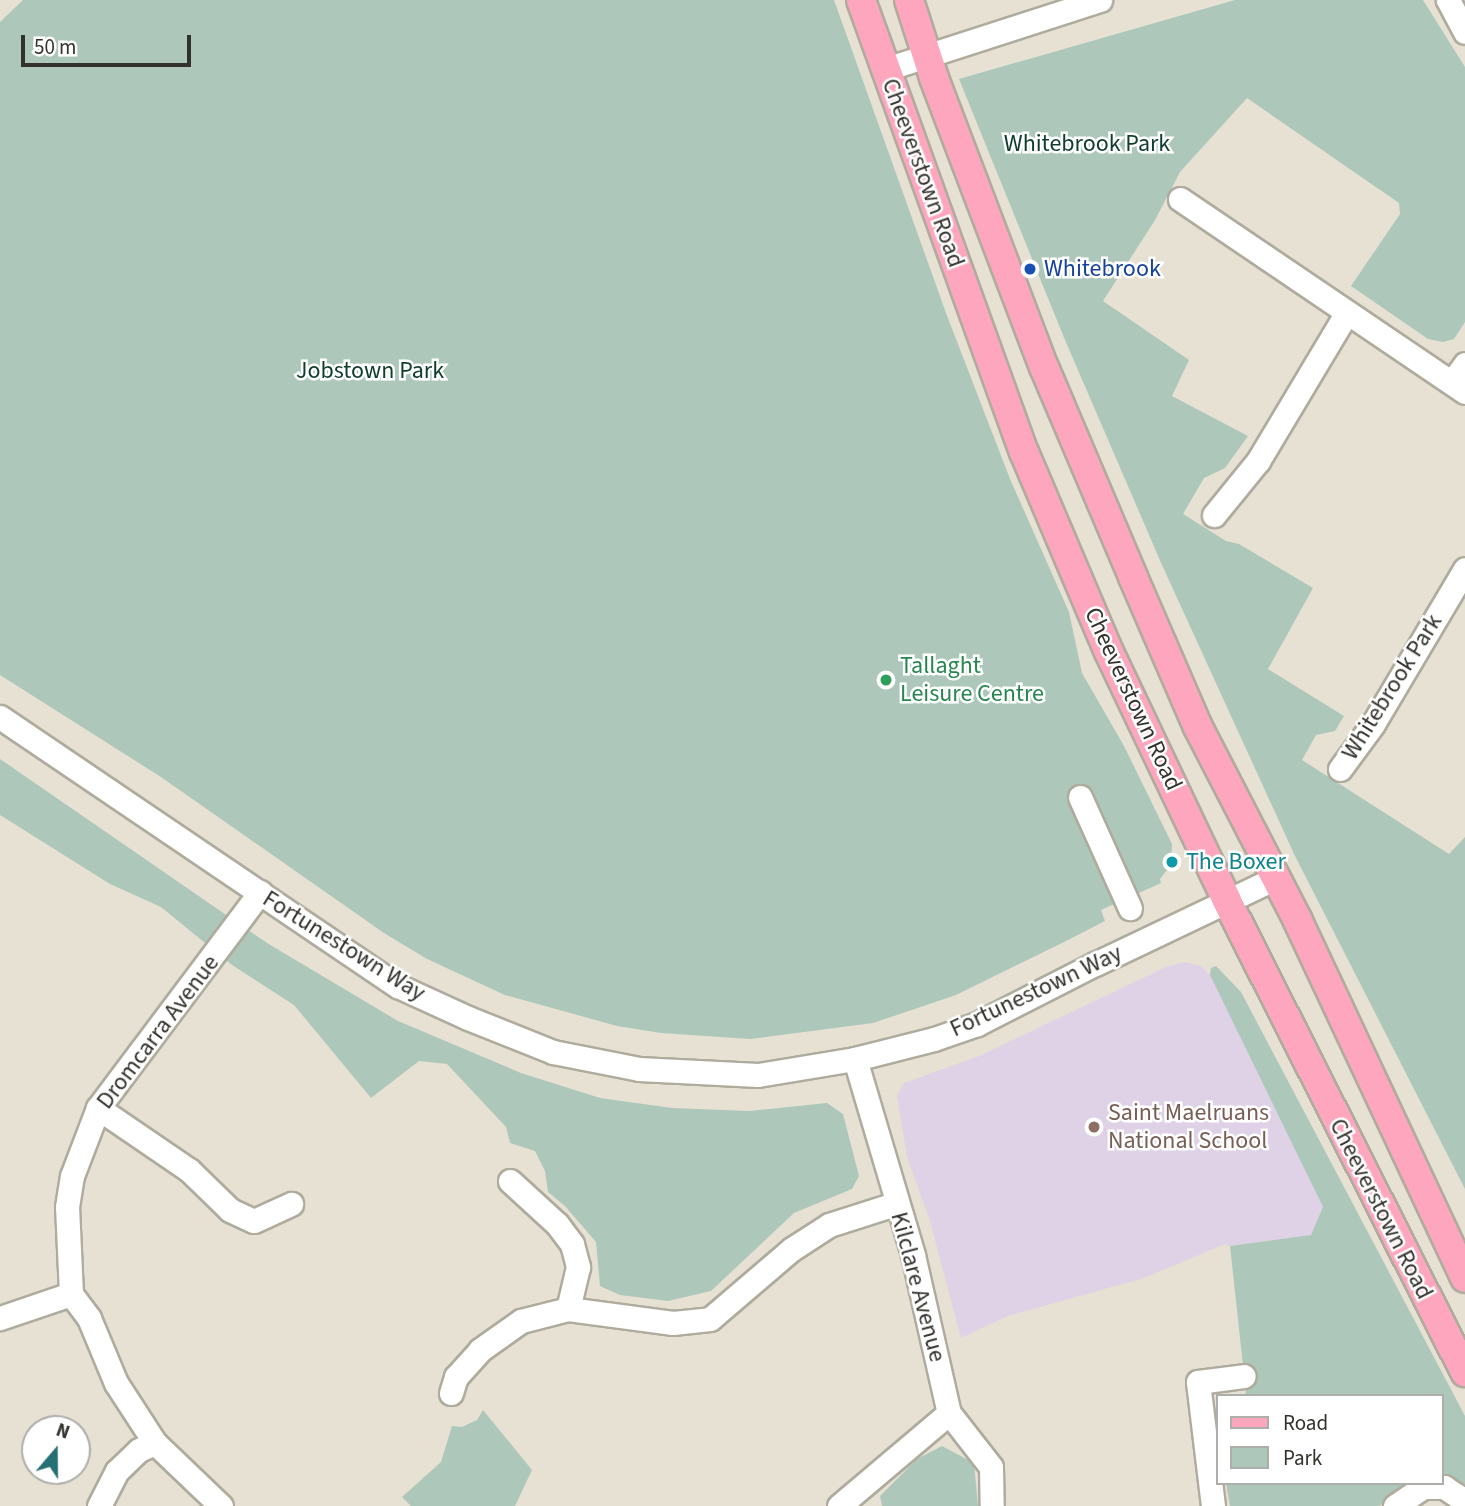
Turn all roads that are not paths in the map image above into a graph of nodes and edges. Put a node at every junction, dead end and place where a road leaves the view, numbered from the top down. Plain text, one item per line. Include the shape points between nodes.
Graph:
1 (860, 0) edge
2 (909, 0) edge
3 (1100, 0) edge
4 (1448, 0) edge
5 (1465, 32) edge
6 (928, 58) junction
7 (886, 69) junction
8 (1180, 199) dead end
9 (1346, 314) junction
10 (1461, 379) edge
11 (1214, 515) dead end
12 (1465, 569) edge
13 (0, 717) edge
14 (1340, 769) dead end
15 (1080, 797) dead end
16 (1276, 877) junction
17 (260, 892) junction
18 (1227, 901) junction
19 (1130, 908) dead end
20 (855, 1059) junction
21 (98, 1108) junction
22 (510, 1181) dead end
23 (291, 1204) dead end
24 (895, 1204) junction
25 (1465, 1278) edge
26 (71, 1294) junction
27 (568, 1309) junction
28 (0, 1318) edge
29 (1465, 1373) edge
30 (1244, 1376) dead end
31 (452, 1393) dead end
32 (949, 1413) junction
33 (155, 1443) junction
34 (845, 1504) edge
35 (1465, 1505) edge
36 (99, 1506) edge
37 (221, 1506) edge
38 (992, 1506) edge
39 (1213, 1506) edge
40 (1395, 1506) edge

1 - 7 main road, Cheeverstown Road
2 - 6 main road, Cheeverstown Road
3 - 6 street
4 - 5 street
6 - 7 street
6 - 16 main road, Cheeverstown Road via 1044,367 1127,565 1198,727
7 - 18 main road, Cheeverstown Road via 1024,452 1109,652
8 - 9 street
9 - 10 street
9 - 11 street via 1258,461
12 - 14 street, Whitebrook Park via 1372,725
13 - 17 street, Fortunestown Way
15 - 19 street
16 - 18 street, Fortunestown Way
16 - 25 main road, Cheeverstown Road
17 - 20 street, Fortunestown Way via 398,986 553,1052 639,1069 758,1075
17 - 21 street, Dromcarra Avenue
18 - 20 street, Fortunestown Way via 977,1024
18 - 29 main road, Cheeverstown Road
20 - 24 street, Kilclare Avenue
21 - 23 street via 189,1170 230,1210 254,1221
21 - 26 street, Dromcarra Avenue via 72,1175 66,1207
22 - 27 street via 572,1244 578,1267
24 - 27 street via 829,1225 792,1249 710,1319 673,1324
24 - 32 street, Kilclare Avenue via 913,1255
26 - 28 street
26 - 33 street via 89,1318 116,1383
27 - 31 street via 521,1321 480,1350 456,1377
30 - 39 street via 1198,1382
32 - 34 street
32 - 38 street, Kilclare Avenue via 991,1467
33 - 36 street via 139,1450 117,1471
33 - 37 street
35 - 40 street via 1444,1487 1423,1487

